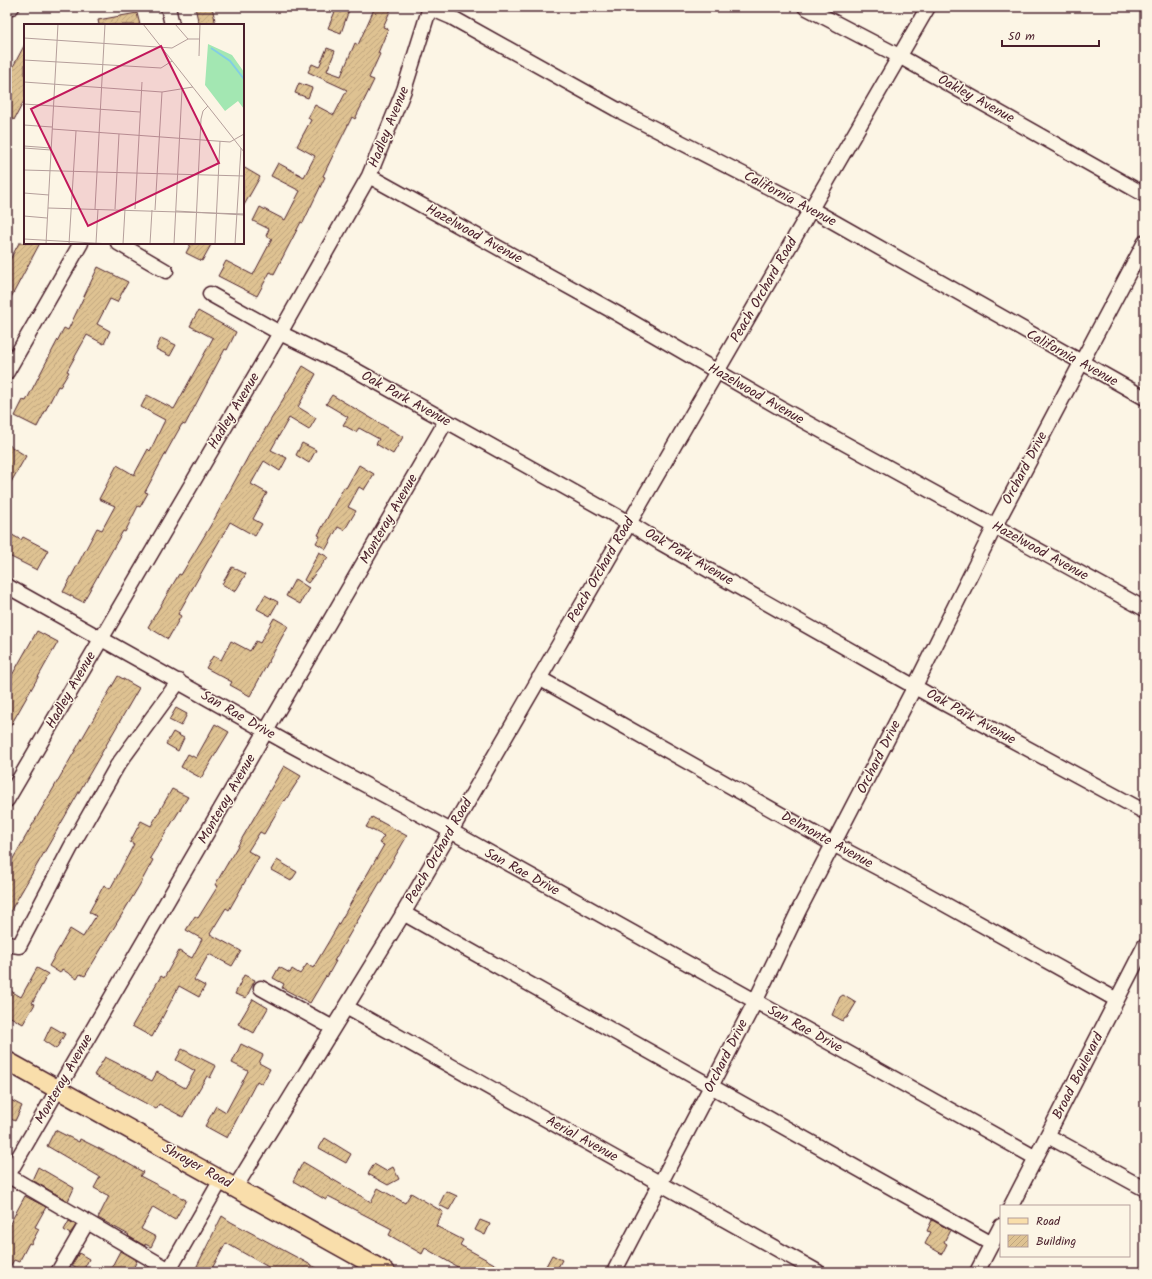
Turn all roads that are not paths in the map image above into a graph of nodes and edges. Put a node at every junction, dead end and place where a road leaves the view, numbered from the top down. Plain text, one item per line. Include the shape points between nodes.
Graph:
1 (168, 7) edge
2 (805, 7) edge
3 (928, 7) edge
4 (430, 8) edge
5 (172, 24) edge
6 (899, 56) junction
7 (369, 176) junction
8 (1145, 195) edge
9 (811, 209) junction
10 (1145, 242) edge
11 (80, 244) edge
12 (120, 244) edge
13 (166, 271) dead end
14 (210, 294) dead end
15 (280, 333) junction
16 (1080, 362) junction
17 (716, 371) junction
18 (7, 372) edge
19 (1145, 398) edge
20 (446, 421) junction
21 (629, 523) junction
22 (995, 526) junction
23 (7, 586) edge
24 (1145, 609) edge
25 (101, 638) junction
26 (539, 678) junction
27 (179, 681) junction
28 (915, 686) junction
29 (267, 730) junction
30 (7, 800) edge
31 (1145, 812) edge
32 (450, 832) junction
33 (833, 844) junction
34 (403, 912) junction
35 (7, 944) edge
36 (1145, 945) edge
37 (261, 988) dead end
38 (1117, 1000) junction
39 (755, 1002) junction
40 (346, 1007) junction
41 (333, 1028) junction
42 (7, 1062) edge
43 (710, 1086) junction
44 (58, 1089) junction
45 (1048, 1136) junction
46 (1036, 1158) junction
47 (7, 1176) edge
48 (228, 1184) junction
49 (660, 1184) junction
50 (1145, 1189) edge
51 (1012, 1205) edge
52 (87, 1222) junction
53 (1000, 1228) edge
54 (992, 1244) junction
55 (170, 1271) edge
56 (58, 1272) edge
57 (386, 1272) edge
58 (614, 1272) edge
59 (818, 1272) edge
60 (977, 1272) edge

1 - 5 street
2 - 6 street, Oakley Avenue
3 - 6 street, Peach Orchard Road
4 - 7 street, Hadley Avenue via 404,90
4 - 9 street, California Avenue via 451,17 616,109
6 - 8 street, Oakley Avenue
6 - 9 street, Peach Orchard Road
7 - 15 street, Hadley Avenue
7 - 17 street, Hazelwood Avenue
9 - 16 street, California Avenue
9 - 17 street, Peach Orchard Road
10 - 16 street, Orchard Drive
11 - 18 street
12 - 13 street
14 - 15 street, Oak Park Avenue
15 - 20 street, Oak Park Avenue via 348,366
15 - 25 street, Hadley Avenue
16 - 19 street, California Avenue
16 - 22 street, Orchard Drive
17 - 21 street, Peach Orchard Road
17 - 22 street, Hazelwood Avenue
20 - 21 street, Oak Park Avenue
20 - 29 street, Monteray Avenue
21 - 26 street, Peach Orchard Road
21 - 28 street, Oak Park Avenue
22 - 24 street, Hazelwood Avenue
22 - 28 street, Orchard Drive
23 - 25 street, San Rae Drive
25 - 27 street, San Rae Drive
25 - 30 street, Hadley Avenue
26 - 32 street, Peach Orchard Road
26 - 33 street, Delmonte Avenue
27 - 29 street, San Rae Drive
27 - 35 street via 117,766 19,946
28 - 31 street, Oak Park Avenue
28 - 33 street, Orchard Drive
29 - 32 street, San Rae Drive via 440,824
29 - 44 street, Monteray Avenue
32 - 34 street, Peach Orchard Road
32 - 39 street, San Rae Drive
33 - 38 street, Delmonte Avenue
33 - 39 street, Orchard Drive
34 - 40 street, Peach Orchard Road
34 - 43 street
36 - 38 street, Broad Boulevard
37 - 41 street
38 - 45 street, Broad Boulevard
39 - 43 street, Orchard Drive
39 - 46 street, San Rae Drive
40 - 41 street, Peach Orchard Road
40 - 49 street, Aerial Avenue
41 - 48 street, Peach Orchard Road via 271,1131
42 - 44 main road, Shroyer Road
43 - 49 street, Orchard Drive
43 - 54 street
44 - 47 street, Monteray Avenue
44 - 48 main road, Shroyer Road
45 - 46 street, Broad Boulevard
45 - 50 street
46 - 51 street, Broad Boulevard
47 - 52 street
48 - 55 street, Peach Orchard Road
48 - 57 main road, Shroyer Road
49 - 58 street, Orchard Drive
49 - 59 street, Aerial Avenue
52 - 55 street
52 - 56 street
53 - 54 street
54 - 60 street

